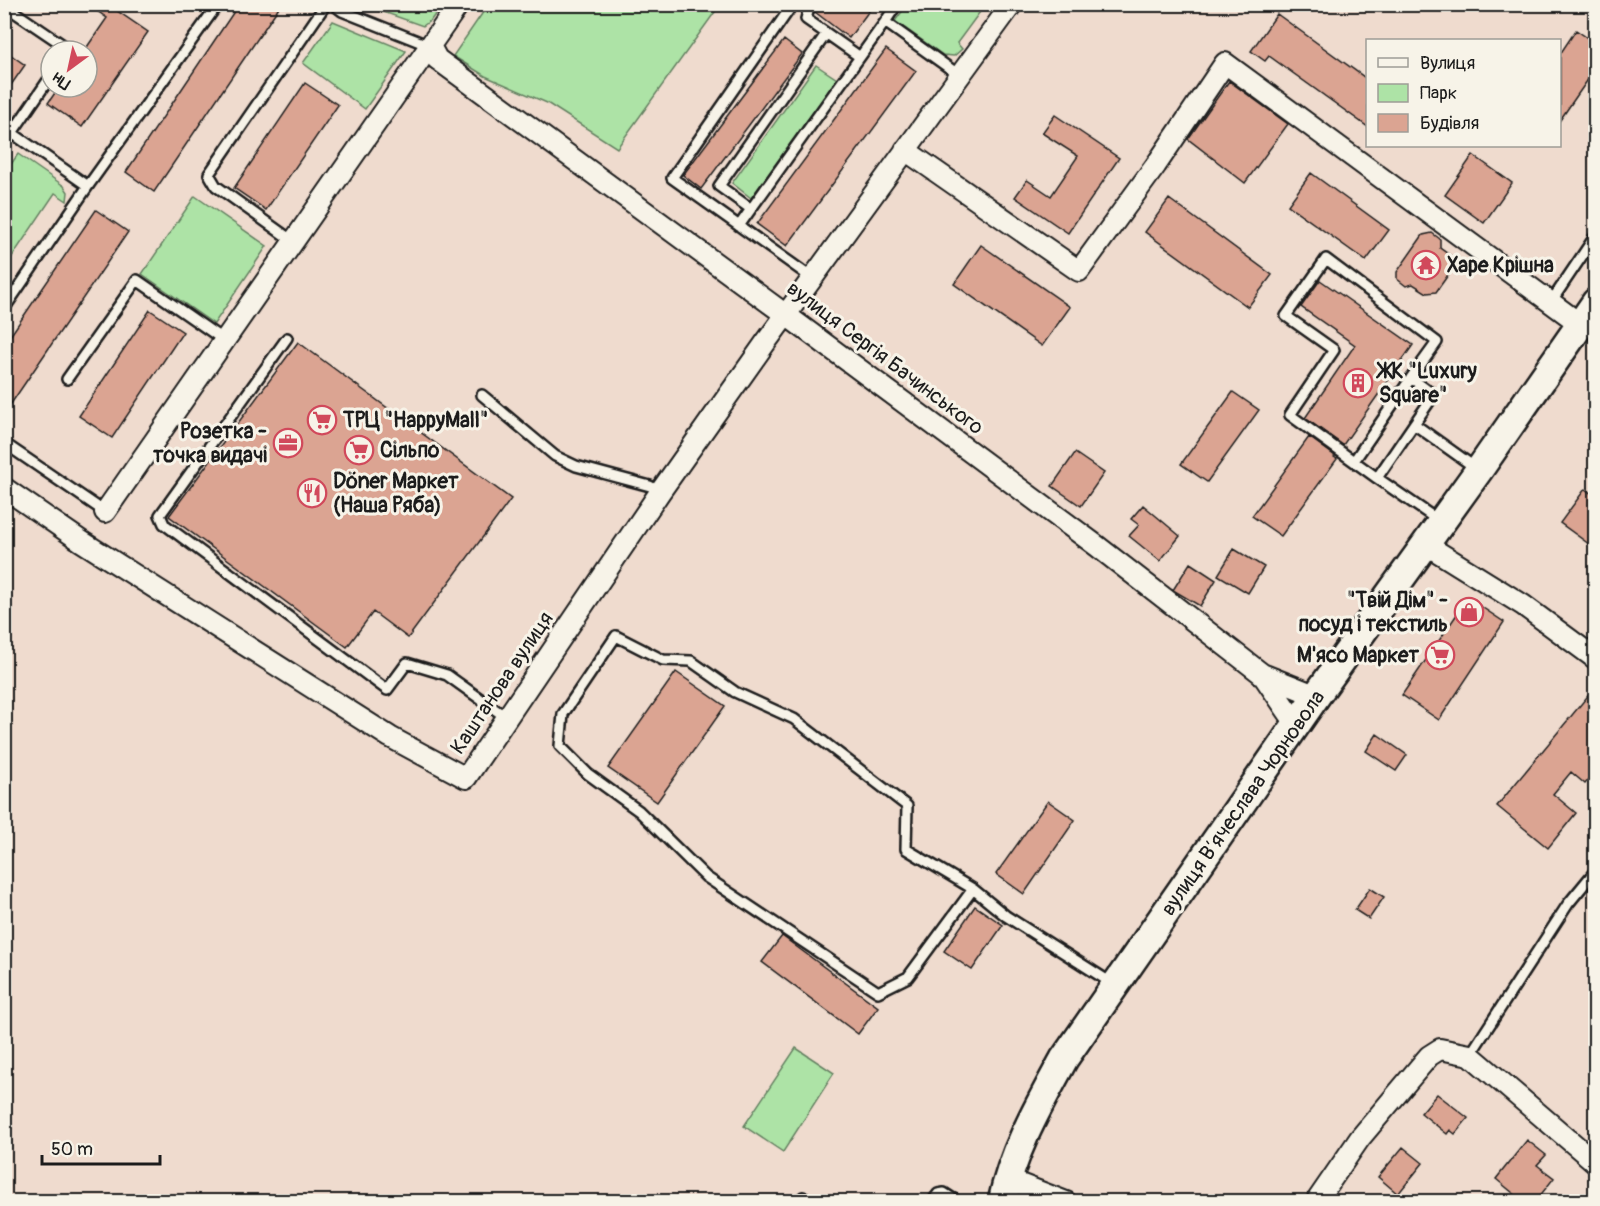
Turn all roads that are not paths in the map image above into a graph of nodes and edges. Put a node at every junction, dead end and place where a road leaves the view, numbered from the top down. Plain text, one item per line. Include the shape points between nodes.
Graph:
1 (218, 4) edge
2 (326, 4) edge
3 (333, 4) edge
4 (459, 4) edge
5 (793, 4) edge
6 (810, 4) edge
7 (897, 4) edge
8 (1012, 4) edge
9 (4, 5) edge
10 (885, 22) junction
11 (826, 34) junction
12 (54, 39) edge
13 (430, 46) junction
14 (860, 57) junction
15 (959, 75) junction
16 (39, 94) edge
17 (12, 133) junction
18 (4, 144) edge
19 (905, 150) junction
20 (88, 186) junction
21 (751, 208) junction
22 (739, 226) junction
23 (1596, 235) edge
24 (294, 242) junction
25 (812, 279) junction
26 (1551, 302) junction
27 (1591, 308) edge
28 (4, 309) edge
29 (786, 315) junction
30 (287, 338) dead end
31 (225, 341) junction
32 (1411, 378) junction
33 (67, 380) dead end
34 (482, 395) dead end
35 (1414, 424) junction
36 (4, 443) edge
37 (1354, 461) junction
38 (1479, 470) junction
39 (1377, 478) junction
40 (4, 488) edge
41 (660, 492) junction
42 (105, 512) joint
43 (1433, 534) junction
44 (1596, 659) edge
45 (1262, 674) junction
46 (1317, 696) junction
47 (507, 718) junction
48 (1297, 725) junction
49 (1596, 870) edge
50 (973, 889) junction
51 (1116, 985) junction
52 (1470, 1055) junction
53 (1596, 1163) edge
54 (1005, 1190) edge
55 (932, 1202) edge
56 (958, 1202) edge
57 (1066, 1202) edge
58 (1316, 1202) edge

1 - 20 lane
2 - 24 lane via 208,174 216,186
3 - 13 lane
4 - 13 street
5 - 22 lane via 672,178
6 - 11 lane via 806,19
7 - 10 lane
8 - 15 street, Каштанова вулиця
9 - 12 lane
10 - 14 lane
10 - 15 lane
11 - 14 lane
11 - 21 lane via 720,186
13 - 24 street
13 - 29 street, вулиця Сергія Бачинського via 437,59
14 - 21 lane
15 - 19 street, Каштанова вулиця
16 - 17 lane
17 - 18 lane
17 - 20 lane
19 - 25 street, Каштанова вулиця
19 - 26 street via 1079,271 1225,63
20 - 28 lane
21 - 22 lane
22 - 25 lane
23 - 26 lane
24 - 31 street
25 - 29 street, Каштанова вулиця
26 - 27 street
27 - 38 main road, вулиця Вʼячеслава Чорновола
29 - 41 street, Каштанова вулиця
29 - 45 street, вулиця Сергія Бачинського via 1088,539
30 - 47 lane via 160,515 164,524 387,690 407,663 447,675
31 - 33 lane via 136,280
31 - 42 street
32 - 35 lane via 1434,395
32 - 37 lane
32 - 37 lane via 1437,342 1326,259 1286,316 1334,350 1290,415
34 - 41 lane via 555,456
35 - 38 lane
35 - 39 lane
36 - 42 lane
37 - 39 lane
38 - 43 main road, вулиця Вʼячеслава Чорновола
39 - 43 lane
40 - 47 street, Каштанова вулиця via 380,731 466,778
41 - 47 street, Каштанова вулиця
43 - 44 street
43 - 46 main road, вулиця Вʼячеслава Чорновола
45 - 46 street
45 - 48 street, вулиця Сергія Бачинського
46 - 48 main road, вулиця Вʼячеслава Чорновола
48 - 51 main road, вулиця Вʼячеслава Чорновола
49 - 52 lane via 1568,904
50 - 50 lane via 908,977 878,992 706,877 639,811 588,774 560,746 563,714 616,636 663,660 690,661 735,692 794,719 907,806 906,849
50 - 51 lane via 1006,916
51 - 54 main road, вулиця Вʼячеслава Чорновола via 1064,1059 1030,1120
52 - 53 street
52 - 58 street via 1440,1049 1429,1056 1360,1138
54 - 57 street
55 - 56 lane via 944,1193

